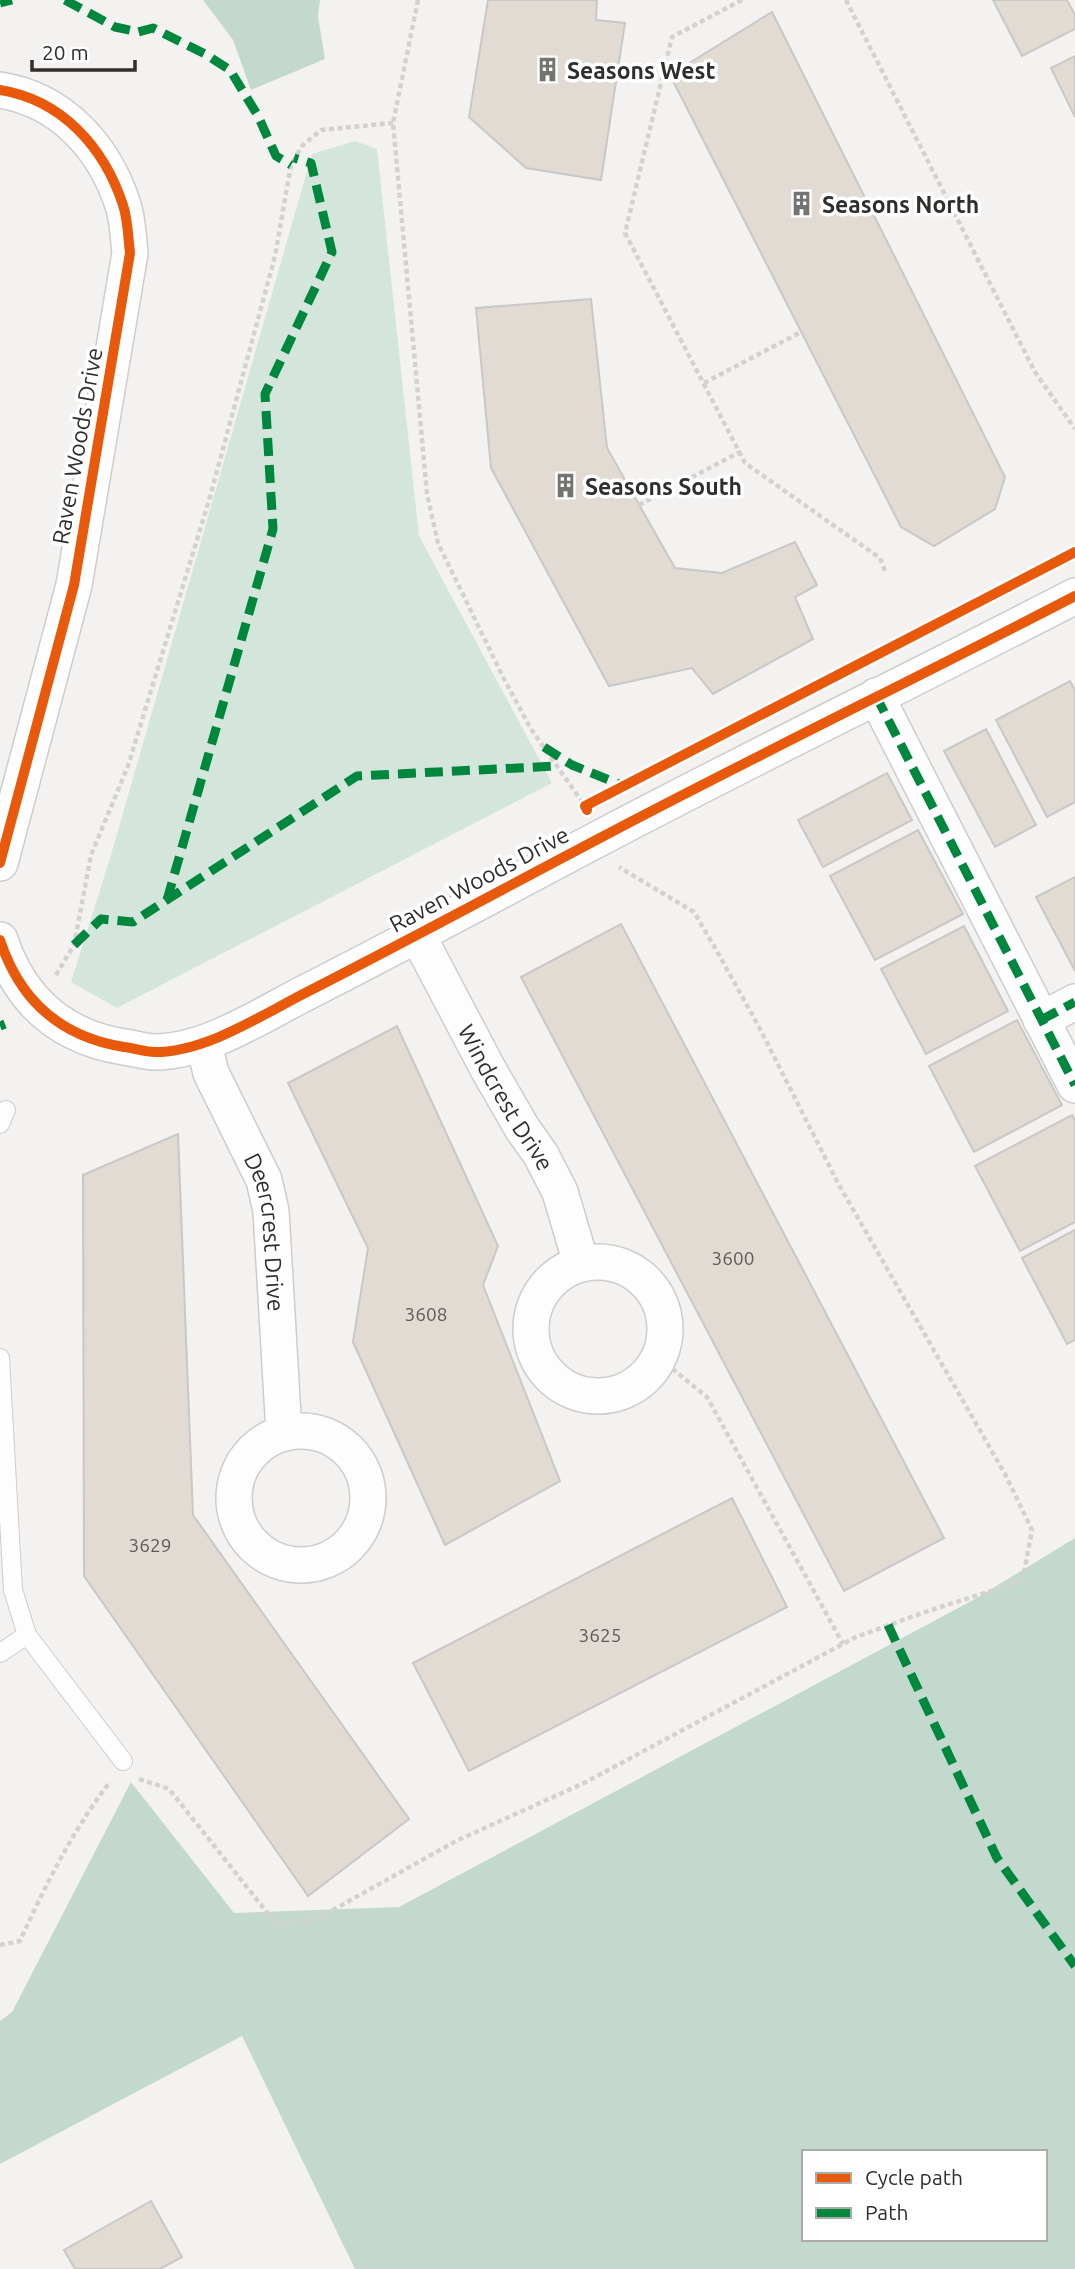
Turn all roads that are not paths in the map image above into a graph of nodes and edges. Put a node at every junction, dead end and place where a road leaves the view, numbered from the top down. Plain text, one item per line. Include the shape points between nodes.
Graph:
1 (0, 90) edge
2 (1075, 596) edge
3 (876, 696) junction
4 (0, 863) edge
5 (418, 936) junction
6 (0, 940) edge
7 (1075, 1002) edge
8 (1041, 1020) junction
9 (204, 1044) junction
10 (1075, 1085) edge
11 (581, 1263) junction
12 (0, 1358) edge
13 (284, 1433) dead end
14 (27, 1635) junction
15 (0, 1653) edge
16 (126, 1768) road end

1 - 4 street, Raven Woods Drive via 42,103 70,120 102,158 124,206 130,253 74,585
2 - 3 street, Raven Woods Drive
3 - 5 street, Raven Woods Drive
3 - 8 street
5 - 9 street, Raven Woods Drive
5 - 11 street, Windcrest Drive via 560,1192
6 - 9 street, Raven Woods Drive via 35,1002 71,1031 107,1044 155,1052
7 - 8 street
8 - 10 street
9 - 13 street, Deercrest Drive via 211,1073 264,1180 271,1211
11 - 11 street via 603,1261 624,1266 656,1295 664,1315 665,1337 647,1376 609,1396 586,1396 564,1388 535,1354 530,1331 543,1288 560,1272
12 - 14 lane via 13,1590
14 - 15 lane
14 - 16 lane

